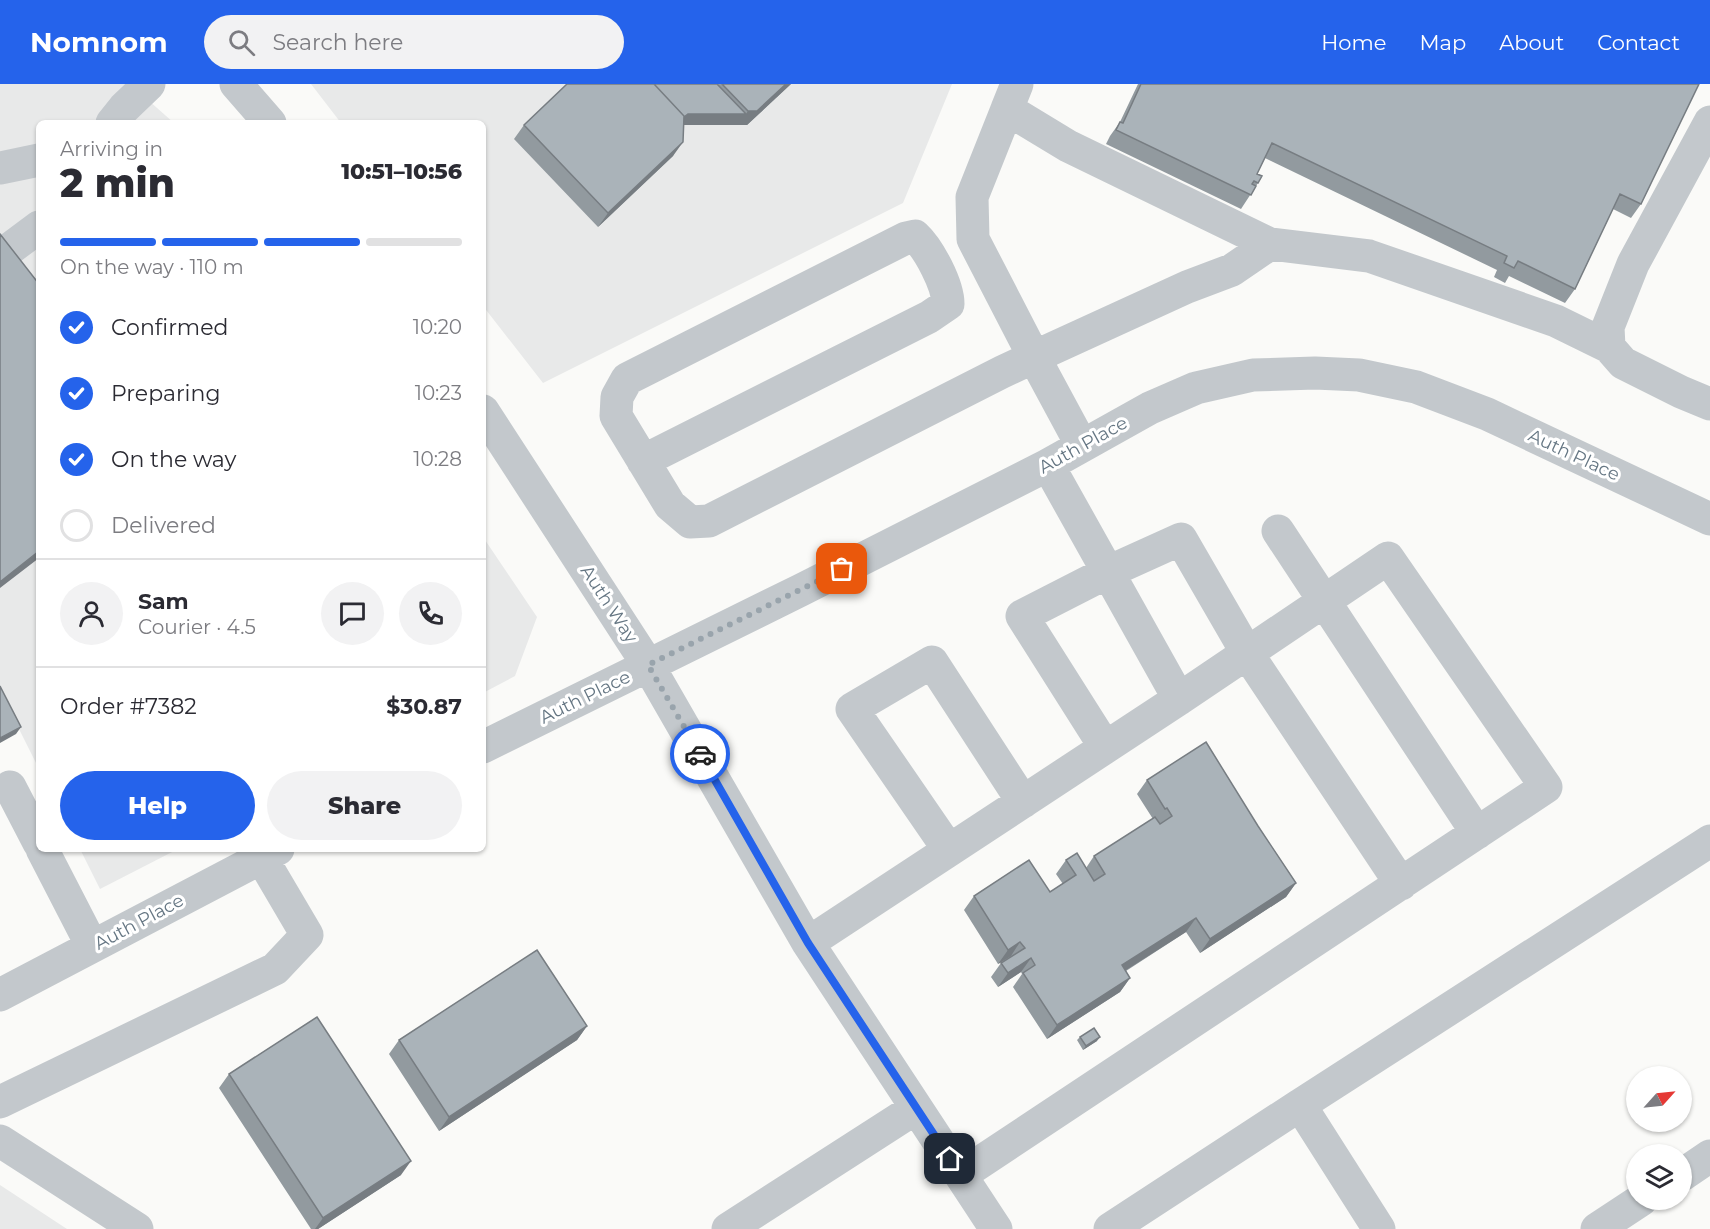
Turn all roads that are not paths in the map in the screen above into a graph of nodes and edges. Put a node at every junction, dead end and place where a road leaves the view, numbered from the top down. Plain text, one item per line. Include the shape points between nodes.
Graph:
1 (149, 84) edge
2 (236, 84) edge
3 (1012, 97) edge
4 (114, 120) edge
5 (267, 120) edge
6 (1710, 122) edge
7 (36, 161) edge
8 (0, 168) edge
9 (36, 229) edge
10 (1270, 244) junction
11 (0, 256) edge
12 (1610, 347) junction
13 (1034, 357) junction
14 (1710, 404) edge
15 (486, 416) edge
16 (1082, 446) junction
17 (643, 461) junction
18 (1048, 465) junction
19 (1710, 519) edge
20 (1278, 531) dead end
21 (1108, 572) junction
22 (1323, 602) junction
23 (1247, 653) junction
24 (648, 665) junction
25 (1179, 699) junction
26 (486, 746) edge
27 (1106, 747) junction
28 (10, 787) dead end
29 (1023, 802) junction
30 (1477, 833) junction
31 (36, 837) edge
32 (1710, 841) edge
33 (949, 850) junction
34 (44, 852) edge
35 (269, 853) edge
36 (1401, 884) junction
37 (808, 943) junction
38 (92, 946) junction
39 (0, 995) edge
40 (0, 1102) edge
41 (1300, 1105) junction
42 (916, 1108) junction
43 (0, 1141) edge
44 (1710, 1156) edge
45 (1692, 1168) edge
46 (961, 1176) junction
47 (1637, 1212) edge
48 (986, 1226) edge
49 (137, 1229) edge
50 (728, 1229) edge
51 (1110, 1229) edge
52 (1379, 1229) edge
53 (1597, 1229) edge

1 - 4 street
2 - 5 street
3 - 10 street via 1068,146
3 - 13 street via 972,198 973,239
6 - 12 street via 1633,264 1608,327
7 - 8 street
9 - 11 street
10 - 12 street via 1369,256 1556,321
10 - 13 street via 1232,270
12 - 14 street via 1623,363
13 - 16 street
13 - 17 street via 709,520 690,522 670,505
15 - 24 street, Auth Way
16 - 18 street, Auth Place
16 - 19 street, Auth Place via 1150,408 1196,388 1253,375 1359,375 1416,387 1487,414
17 - 17 street via 919,323 948,304 948,292 923,244 915,236 906,238 627,379 617,397 616,416
18 - 21 street
18 - 24 street, Auth Place
20 - 22 street
21 - 23 street via 1181,539
21 - 25 street
21 - 27 street via 1022,616
22 - 23 street
22 - 30 street
22 - 30 street via 1388,558 1546,787
23 - 25 street
23 - 36 street
24 - 26 street, Auth Place
24 - 37 street, Auth Way
25 - 27 street
27 - 29 street
28 - 31 street
29 - 33 street
29 - 33 street via 932,662 852,710
30 - 36 street
32 - 41 street
33 - 37 street
34 - 38 street
35 - 38 street, Auth Place
35 - 40 street via 307,935 275,969
36 - 46 street
37 - 42 street, Auth Way
38 - 39 street, Auth Place
41 - 51 street
41 - 52 street
42 - 46 street, Auth Way
42 - 50 street
43 - 49 street
44 - 45 street
46 - 48 street, Auth Way
47 - 53 street

